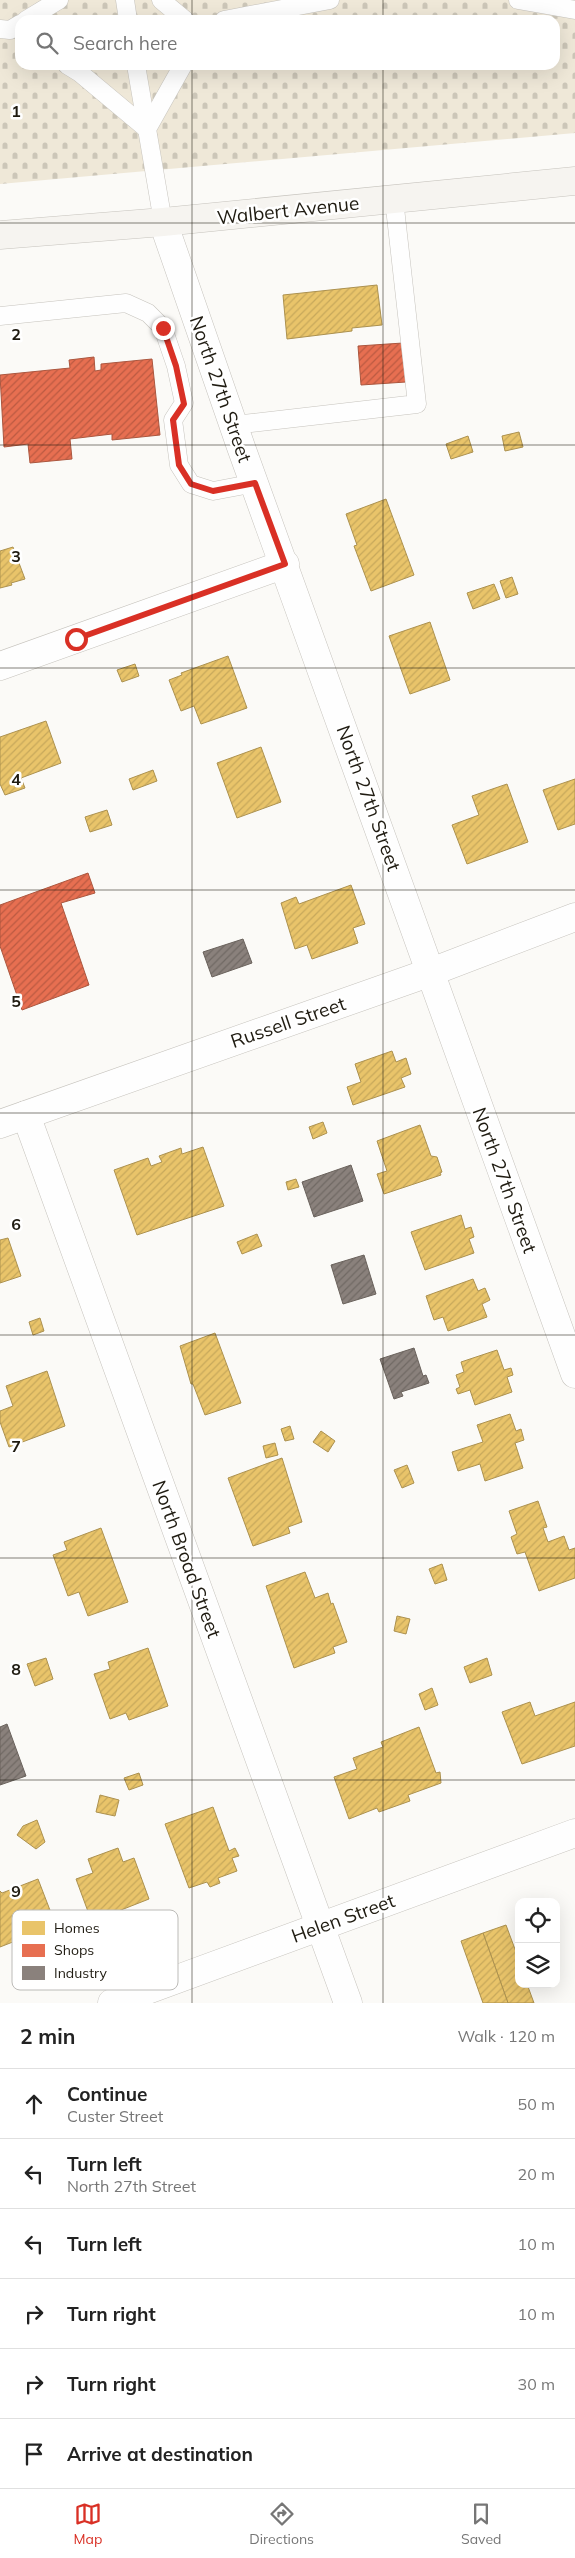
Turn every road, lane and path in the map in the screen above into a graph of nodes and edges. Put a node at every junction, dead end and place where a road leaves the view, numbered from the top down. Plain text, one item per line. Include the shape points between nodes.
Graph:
1 (59, 0) edge
2 (125, 0) edge
3 (161, 0) edge
4 (330, 0) edge
5 (518, 0) edge
6 (575, 10) edge
7 (34, 15) edge
8 (127, 15) edge
9 (179, 15) edge
10 (250, 15) edge
11 (75, 70) edge
12 (137, 70) edge
13 (180, 70) edge
14 (147, 129) junction
15 (575, 181) edge
16 (394, 199) junction
17 (163, 222) junction
18 (0, 236) edge
19 (0, 316) edge
20 (234, 425) junction
21 (255, 483) junction
22 (285, 564) junction
23 (0, 666) edge
24 (575, 917) edge
25 (431, 972) junction
26 (26, 1115) junction
27 (0, 1124) edge
28 (575, 1374) edge
29 (575, 1833) edge
30 (320, 1926) junction
31 (178, 1979) edge
32 (147, 1990) edge
33 (112, 2003) edge
34 (348, 2003) edge

1 - 7 lane
2 - 8 lane
3 - 9 lane
4 - 10 lane
5 - 6 lane
11 - 14 lane
12 - 14 lane
13 - 14 lane
14 - 17 lane
15 - 16 main road, Walbert Avenue
16 - 17 main road, Walbert Avenue
16 - 20 lane via 417,404
17 - 18 main road, Walbert Avenue
17 - 20 street, North 27th Street
19 - 21 lane via 126,303 148,313 163,328 184,404 173,420 179,465 191,484 213,491
20 - 21 street, North 27th Street
21 - 22 street, North 27th Street
22 - 23 street
22 - 25 street, North 27th Street
24 - 25 street, Russell Street
25 - 26 street, Russell Street
25 - 28 street, North 27th Street
26 - 27 street, Russell Street
26 - 30 street, North Broad Street
29 - 30 street, Helen Street
30 - 31 street, Helen Street
30 - 34 street, North Broad Street
32 - 33 street, Helen Street

